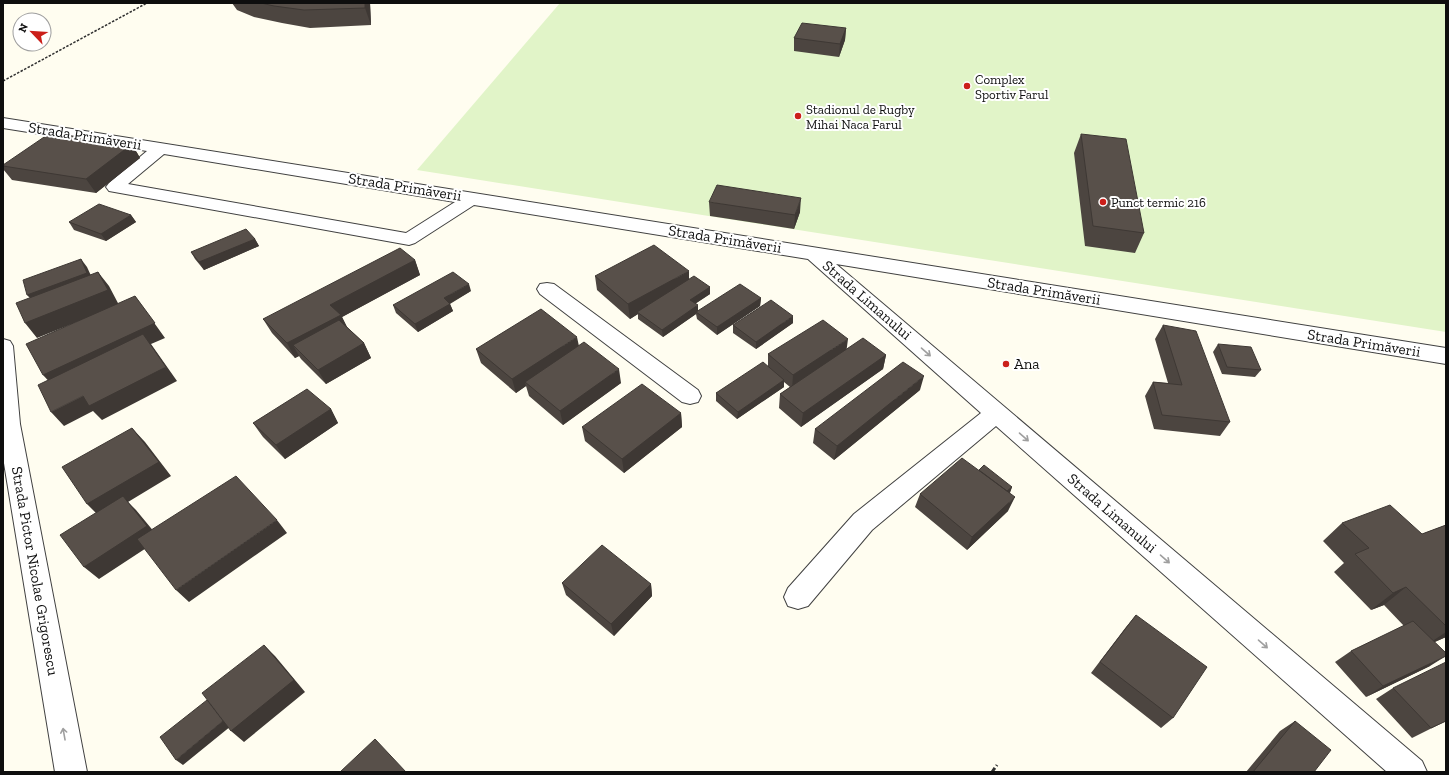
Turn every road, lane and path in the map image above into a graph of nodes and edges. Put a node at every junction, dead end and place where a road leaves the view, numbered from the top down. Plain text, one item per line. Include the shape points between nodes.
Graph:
1 (146, 3) edge
2 (3, 81) edge
3 (5, 128) edge
4 (161, 148) junction
5 (472, 198) junction
6 (812, 253) junction
7 (547, 289) dead end
8 (3, 346) edge
9 (1446, 356) edge
10 (690, 396) dead end
11 (997, 413) junction
12 (6, 423) edge
13 (798, 597) dead end
14 (997, 765) dead end
15 (70, 772) edge
16 (992, 772) edge
17 (1411, 772) edge

1 - 2 path
3 - 4 street, Strada Primăverii
4 - 5 street, Strada Primăverii
4 - 5 street via 114,187 409,239
5 - 6 street, Strada Primăverii
6 - 9 street, Strada Primăverii
6 -> 11 street, Strada Limanului
7 - 10 street
8 - 12 street, Strada Pictor Nicolae Grigorescu
11 - 13 street via 863,522
11 -> 17 street, Strada Limanului
15 -> 12 street, Strada Pictor Nicolae Grigorescu
14 - 16 path

